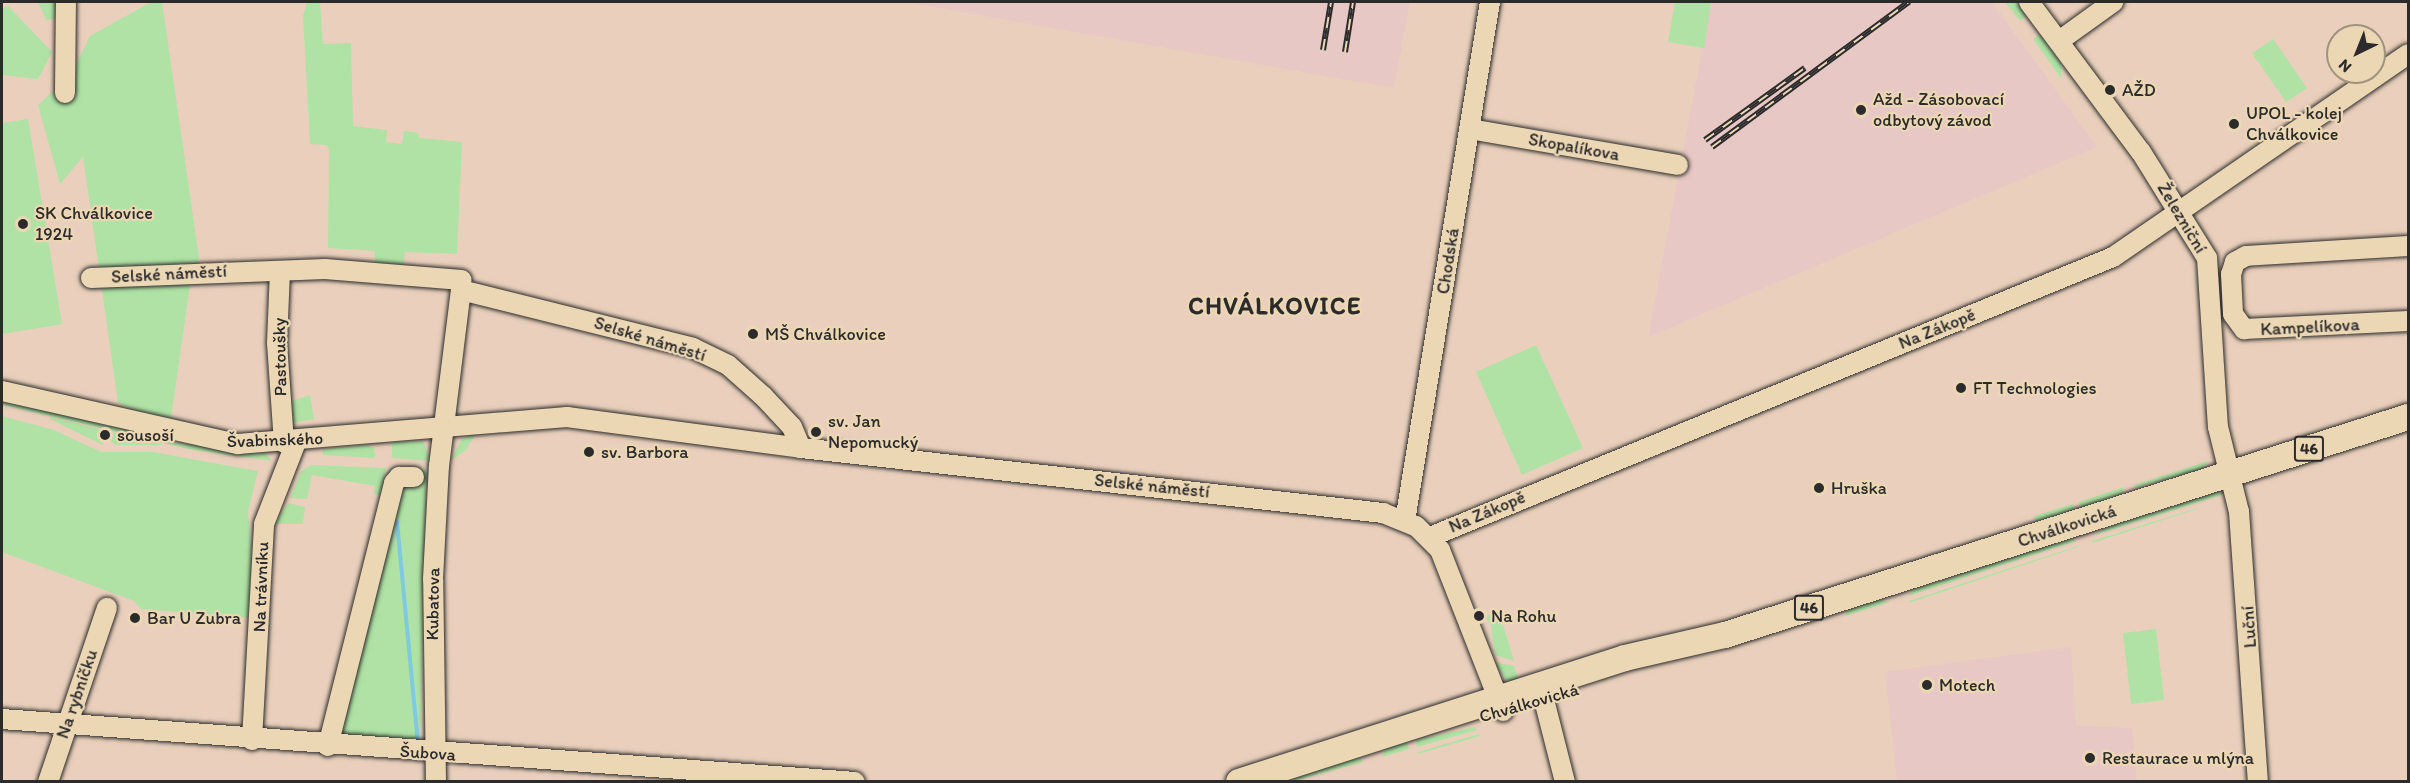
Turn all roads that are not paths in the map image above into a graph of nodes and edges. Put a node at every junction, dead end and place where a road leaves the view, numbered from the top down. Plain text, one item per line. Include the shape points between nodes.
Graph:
1 (66, 2) edge
2 (1491, 2) edge
3 (2029, 2) edge
4 (2113, 2) edge
5 (2058, 41) junction
6 (2409, 54) edge
7 (65, 93) dead end
8 (1470, 129) junction
9 (1678, 165) dead end
10 (2182, 212) junction
11 (2409, 246) edge
12 (280, 271) junction
13 (91, 278) dead end
14 (461, 285) junction
15 (2409, 321) edge
16 (2, 391) edge
17 (2409, 417) edge
18 (445, 428) junction
19 (290, 442) junction
20 (801, 448) junction
21 (2230, 474) junction
22 (414, 477) dead end
23 (1406, 521) junction
24 (1430, 537) junction
25 (107, 608) dead end
26 (1542, 691) junction
27 (1493, 706) junction
28 (2, 719) edge
29 (65, 725) junction
30 (252, 740) junction
31 (328, 746) junction
32 (433, 754) junction
33 (48, 782) edge
34 (436, 782) edge
35 (855, 782) edge
36 (1239, 782) edge
37 (1565, 782) edge
38 (2258, 782) edge

1 - 7 street
2 - 8 street, Chodská
3 - 5 street, Železniční
4 - 5 street
5 - 10 street, Železniční
6 - 10 street, Na Zákopě
8 - 9 street, Skopalíkova
8 - 23 street, Chodská
10 - 21 street, Železniční via 2209,266 2218,427
10 - 24 street, Na Zákopě via 2113,257
11 - 15 street, Kampelíkova via 2246,256 2235,262 2231,273 2233,314 2244,329
12 - 13 street, Selské náměstí
12 - 14 street, Selské náměstí
12 - 19 street, Pastoušky via 277,343
14 - 18 street, Kubatova
14 - 20 street, Selské náměstí via 693,348 728,365 763,396 792,427
16 - 19 street, Švabinského via 196,439
17 - 21 main road, Chválkovická / 46
18 - 19 street, Švabinského
18 - 20 street, Selské náměstí via 567,417
18 - 32 street, Kubatova via 433,579
19 - 30 street, Na trávníku via 264,524
20 - 23 street, Selské náměstí via 1363,509
21 - 26 main road, Chválkovická / 46
21 - 38 street, Luční via 2244,561
22 - 31 street via 394,483
23 - 24 street, Selské náměstí
24 - 27 street, Selské náměstí via 1444,557
25 - 29 street, Na rybníčku
26 - 27 main road, Chválkovická
26 - 37 street
27 - 36 main road, Chválkovická
28 - 29 street, Šubova
29 - 30 street, Šubova
29 - 33 street, Na rybníčku
30 - 31 street, Šubova
31 - 32 street, Šubova
32 - 34 street, Kubatova
32 - 35 street, Šubova

